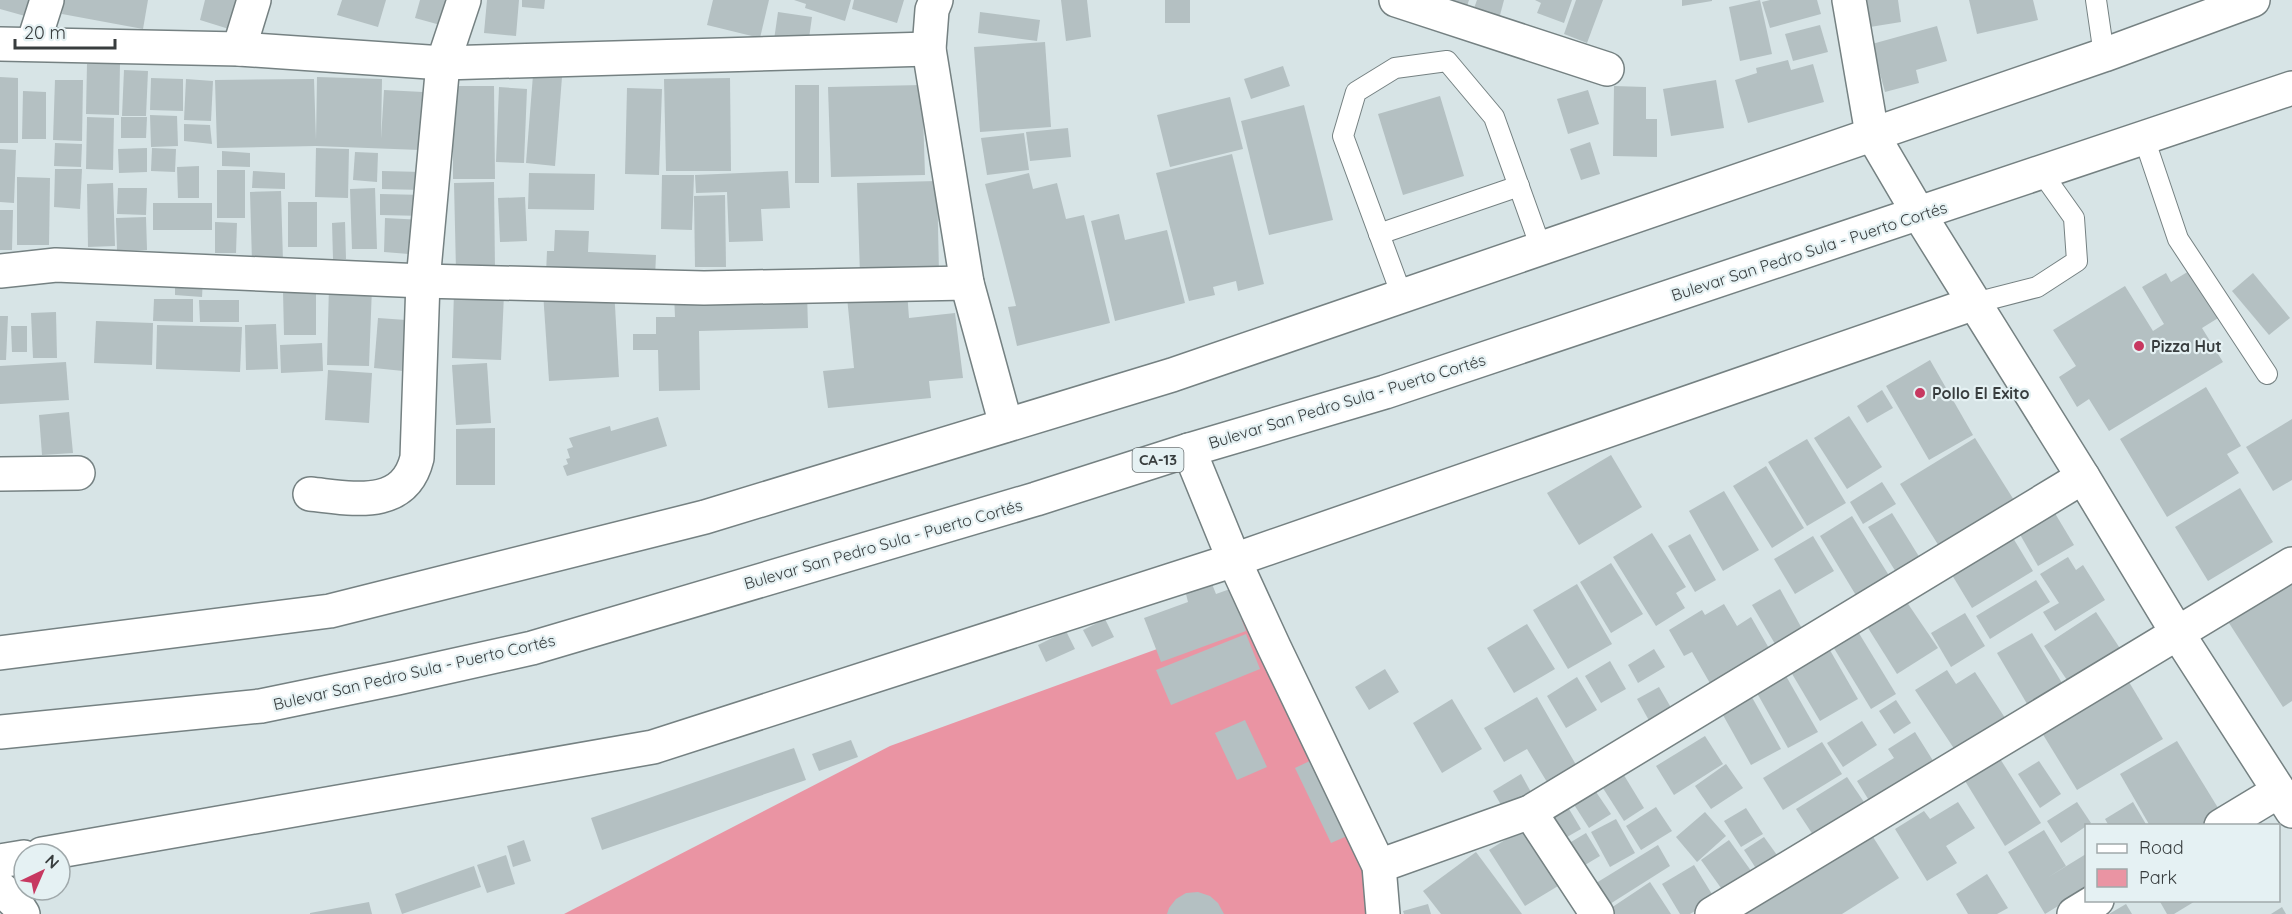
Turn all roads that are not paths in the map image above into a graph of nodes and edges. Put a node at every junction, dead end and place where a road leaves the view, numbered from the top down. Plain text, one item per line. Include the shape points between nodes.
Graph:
1 (46, 0) edge
2 (254, 0) edge
3 (464, 0) edge
4 (936, 0) edge
5 (1396, 0) edge
6 (1849, 0) edge
7 (2096, 0) edge
8 (2253, 0) edge
9 (0, 44) edge
10 (33, 44) junction
11 (239, 49) junction
12 (929, 49) junction
13 (2104, 55) junction
14 (443, 63) junction
15 (1607, 69) dead end
16 (2292, 88) edge
17 (1872, 134) junction
18 (2144, 138) junction
19 (2042, 172) junction
20 (1519, 186) junction
21 (1919, 214) junction
22 (1379, 234) junction
23 (1541, 248) junction
24 (0, 271) edge
25 (423, 281) junction
26 (968, 283) junction
27 (1402, 296) junction
28 (1975, 303) junction
29 (2267, 374) dead end
30 (1006, 425) junction
31 (1189, 450) junction
32 (78, 473) dead end
33 (0, 474) edge
34 (2083, 477) junction
35 (310, 494) dead end
36 (1234, 560) junction
37 (2292, 564) edge
38 (2178, 634) junction
39 (0, 652) edge
40 (0, 732) edge
41 (2286, 801) edge
42 (1530, 812) junction
43 (2224, 824) edge
44 (72, 849) edge
45 (1379, 866) junction
46 (0, 888) edge
47 (2094, 902) edge
48 (23, 914) edge
49 (1383, 914) edge
50 (1597, 914) edge
51 (1712, 914) edge
52 (2074, 914) edge

1 - 10 main road
2 - 11 main road
3 - 14 main road
4 - 12 main road
5 - 15 main road
6 - 17 main road
7 - 13 lane
8 - 13 main road
9 - 10 main road
10 - 11 main road
11 - 14 main road
12 - 14 main road
12 - 26 main road
13 - 17 main road
14 - 25 main road
16 - 18 main road, Bulevar San Pedro Sula - Puerto Cortés / CA-13
17 - 21 main road
17 - 23 main road
18 - 19 main road, Bulevar San Pedro Sula - Puerto Cortés / CA-13
18 - 29 lane via 2178,239
19 - 21 main road, Bulevar San Pedro Sula - Puerto Cortés / CA-13
19 - 28 lane via 2074,218 2077,261 2037,287
20 - 22 lane
20 - 22 lane via 1494,117 1447,61 1395,68 1356,92 1343,136
20 - 23 lane
21 - 28 main road
21 - 31 main road, Bulevar San Pedro Sula - Puerto Cortés / CA-13 via 1385,392
22 - 27 lane
23 - 27 main road
24 - 25 main road via 56,265
25 - 26 main road via 704,288
25 - 35 main road via 414,472 392,493 363,499
26 - 30 main road
27 - 30 main road via 1172,375
28 - 34 main road
28 - 36 main road
30 - 39 main road via 705,518 330,611
31 - 36 main road
31 - 40 main road, Bulevar San Pedro Sula - Puerto Cortés / CA-13 via 532,648 261,706
32 - 33 main road
34 - 38 main road
34 - 42 main road
36 - 44 main road via 653,747
36 - 45 main road
37 - 38 main road
38 - 41 main road
38 - 51 main road
41 - 43 main road
42 - 45 main road
42 - 50 main road
45 - 49 main road
46 - 48 main road
47 - 52 main road

